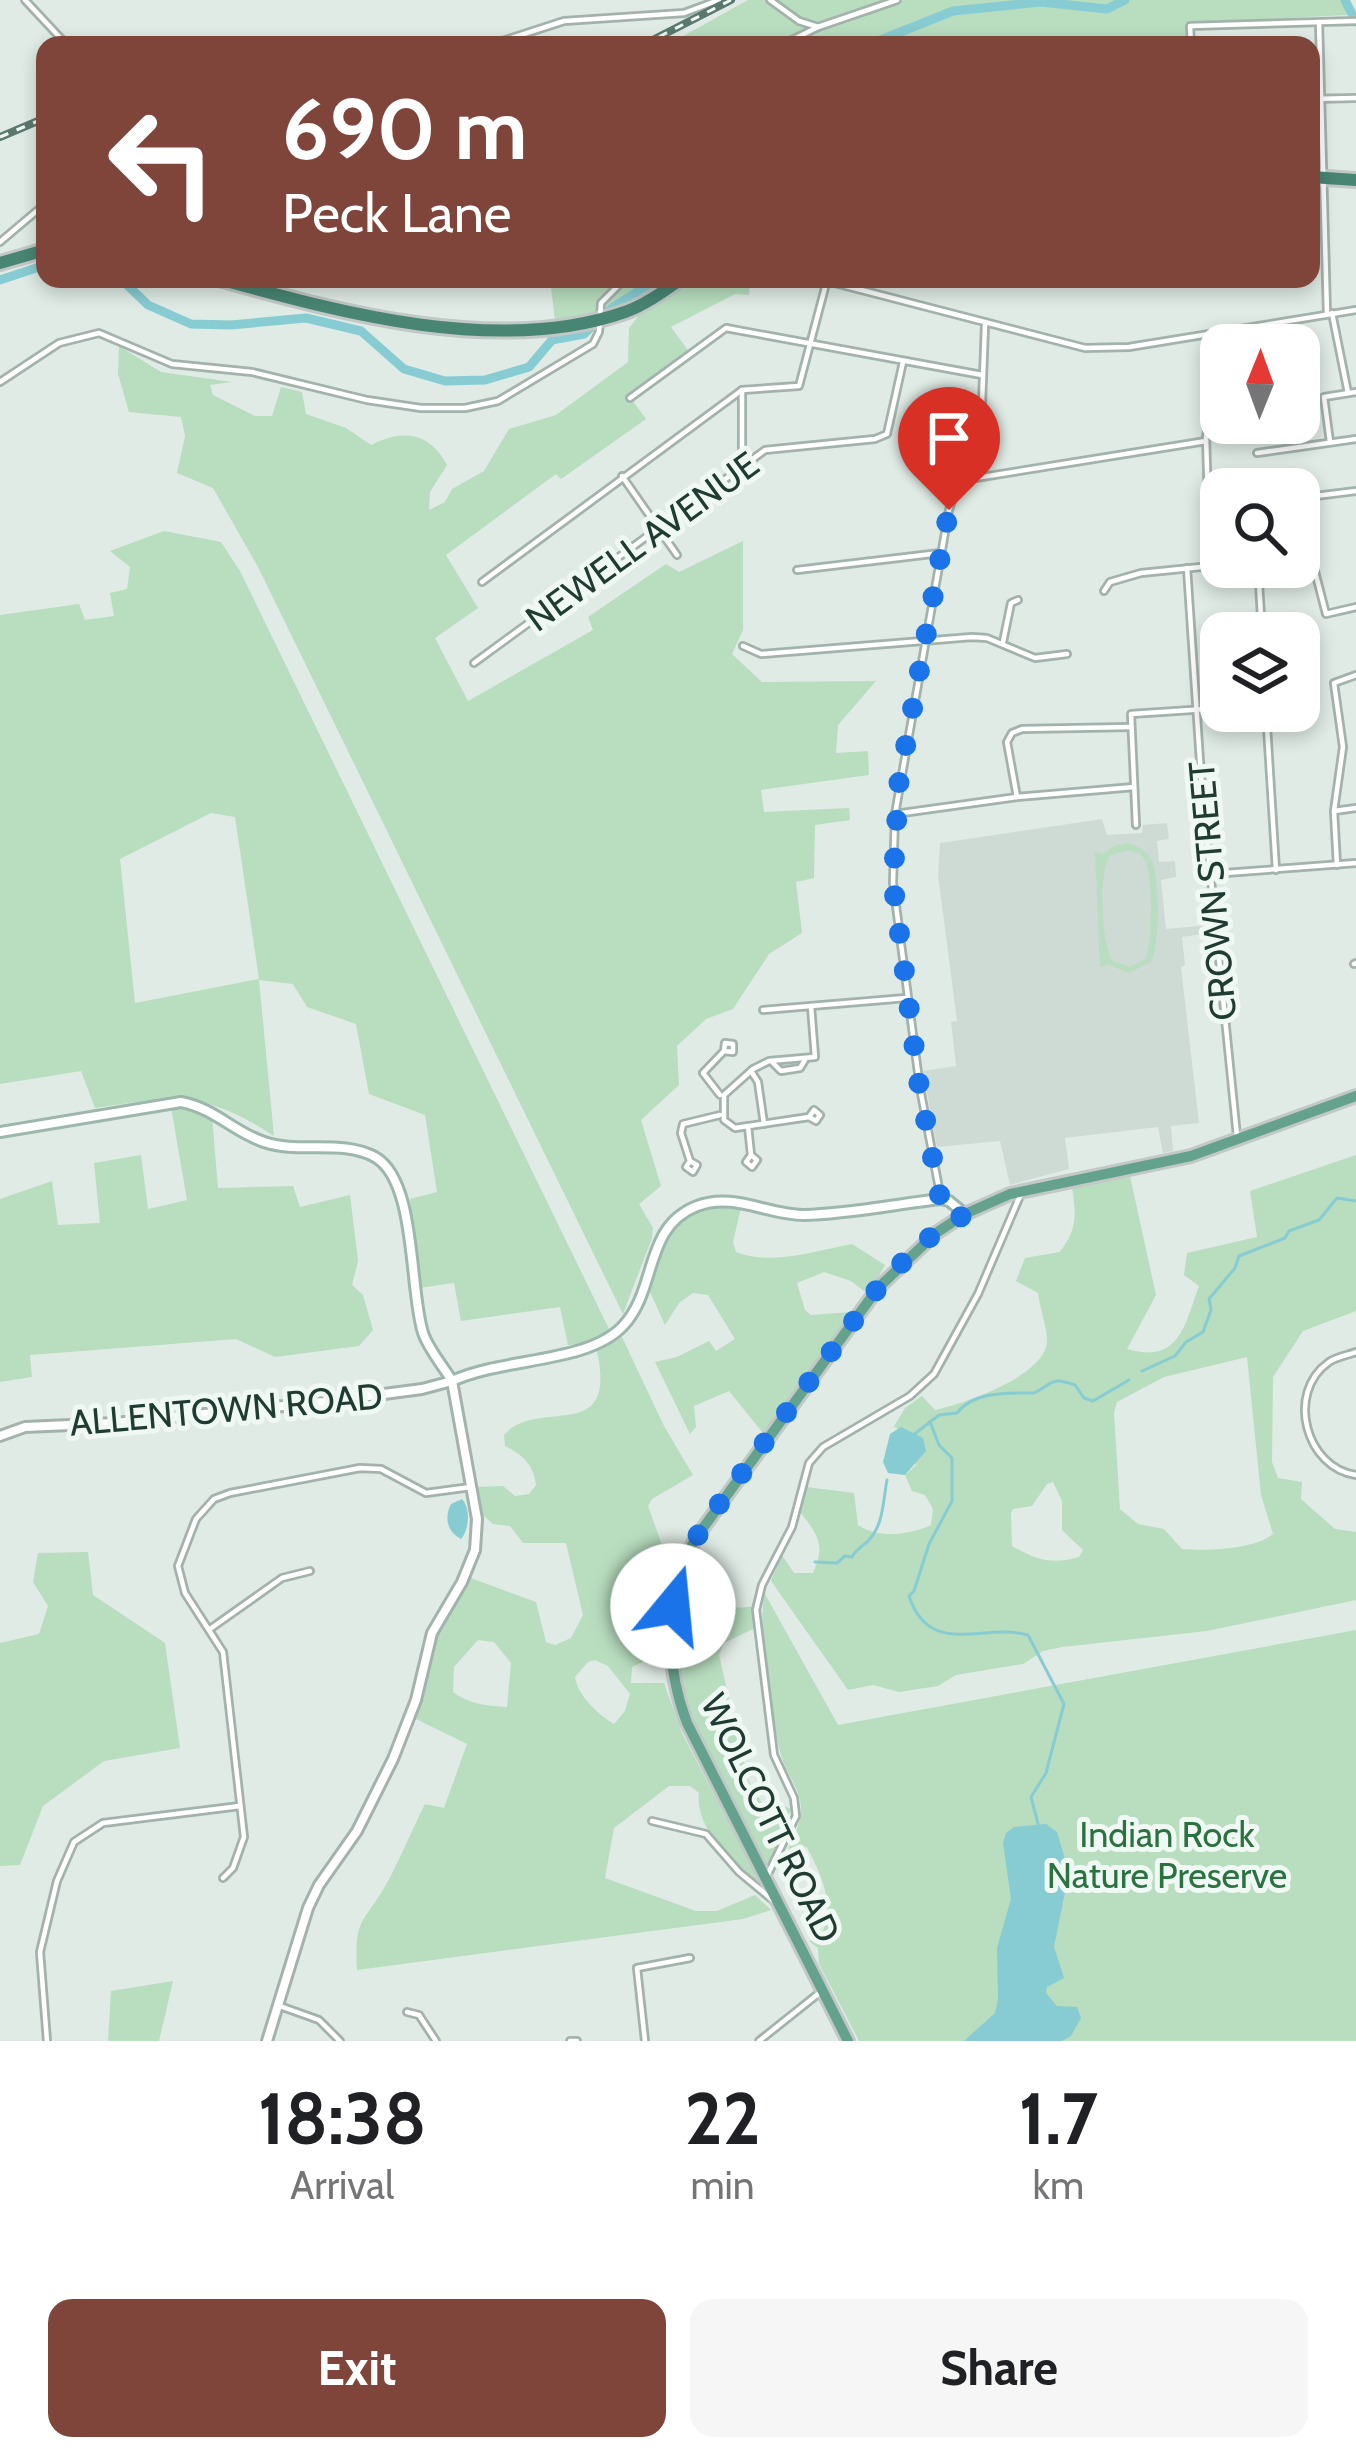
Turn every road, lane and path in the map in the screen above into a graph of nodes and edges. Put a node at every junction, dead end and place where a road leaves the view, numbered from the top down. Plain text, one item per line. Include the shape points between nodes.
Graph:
1 (26, 0) edge
2 (719, 0) edge
3 (770, 0) edge
4 (897, 0) edge
5 (1353, 21) edge
6 (1319, 22) junction
7 (818, 27) junction
8 (59, 36) edge
9 (517, 36) edge
10 (800, 36) edge
11 (1191, 36) edge
12 (1319, 36) edge
13 (1320, 60) edge
14 (1356, 98) edge
15 (1321, 99) junction
16 (1320, 118) edge
17 (1320, 177) edge
18 (1356, 180) edge
19 (1320, 209) edge
20 (36, 212) edge
21 (0, 242) edge
22 (36, 253) edge
23 (0, 263) edge
24 (264, 288) edge
25 (616, 288) edge
26 (666, 288) edge
27 (822, 288) edge
28 (852, 288) edge
29 (1356, 310) edge
30 (1330, 314) junction
31 (597, 320) junction
32 (1269, 324) edge
33 (985, 325) junction
34 (1200, 335) edge
35 (812, 341) junction
36 (903, 362) junction
37 (982, 375) junction
38 (0, 382) edge
39 (742, 390) junction
40 (1352, 393) edge
41 (630, 398) dead end
42 (1356, 439) edge
43 (1200, 442) edge
44 (1330, 442) junction
45 (1257, 453) dead end
46 (742, 466) junction
47 (622, 476) junction
48 (956, 481) junction
49 (1356, 491) edge
50 (1320, 496) edge
51 (657, 528) junction
52 (940, 554) junction
53 (676, 555) dead end
54 (1200, 567) edge
55 (1187, 568) junction
56 (797, 570) dead end
57 (482, 583) dead end
58 (1319, 588) edge
59 (1104, 591) dead end
60 (1018, 599) dead end
61 (1356, 607) edge
62 (924, 643) junction
63 (1003, 644) junction
64 (743, 646) dead end
65 (1067, 654) dead end
66 (474, 663) dead end
67 (1356, 674) edge
68 (1196, 710) junction
69 (1200, 710) edge
70 (1130, 727) junction
71 (1267, 732) edge
72 (1352, 753) dead end
73 (1342, 754) junction
74 (1134, 787) junction
75 (1017, 797) junction
76 (1356, 808) edge
77 (1334, 811) junction
78 (895, 814) junction
79 (1136, 825) dead end
80 (1356, 862) edge
81 (1337, 865) junction
82 (1276, 870) junction
83 (1210, 874) junction
84 (906, 998) junction
85 (811, 1006) junction
86 (763, 1010) dead end
87 (724, 1051) dead end
88 (751, 1071) junction
89 (1356, 1096) edge
90 (722, 1097) junction
91 (722, 1115) junction
92 (809, 1117) dead end
93 (764, 1124) junction
94 (748, 1126) junction
95 (0, 1132) edge
96 (1238, 1142) junction
97 (751, 1155) dead end
98 (690, 1161) dead end
99 (1022, 1190) junction
100 (941, 1199) junction
101 (965, 1214) junction
102 (1356, 1352) edge
103 (452, 1381) junction
104 (0, 1436) edge
105 (1356, 1474) edge
106 (471, 1487) junction
107 (310, 1571) dead end
108 (210, 1629) junction
109 (242, 1805) junction
110 (652, 1821) dead end
111 (223, 1878) dead end
112 (766, 1878) junction
113 (779, 1904) junction
114 (690, 1958) dead end
115 (823, 1990) junction
116 (278, 2005) junction
117 (407, 2012) dead end
118 (47, 2041) edge
119 (267, 2041) edge
120 (340, 2041) edge
121 (436, 2041) edge
122 (645, 2041) edge
123 (759, 2041) edge
124 (848, 2041) edge

1 - 8 street
2 - 9 street via 684,14 563,21
3 - 7 street
4 - 7 street
5 - 6 street
6 - 11 street via 1190,26
6 - 12 street
7 - 10 street
13 - 15 street
14 - 15 street
15 - 16 street
17 - 18 highway
19 - 30 street
20 - 21 street
22 - 23 highway
24 - 31 highway via 328,310 414,323 515,330
25 - 31 street
26 - 31 highway
27 - 35 street
28 - 33 street
29 - 30 street
30 - 32 street
30 - 40 street
31 - 38 street via 593,344 509,395 465,408 367,400 252,371 172,364 99,333 59,343
33 - 34 street via 1097,349
33 - 37 street
35 - 36 street
35 - 39 street via 799,386
35 - 41 street via 720,329
36 - 37 street
36 - 46 street, NEWELL AVENUE via 891,426 881,437 784,446
37 - 48 street via 976,428
39 - 46 street
39 - 47 street
40 - 44 street via 1324,397
42 - 44 street
43 - 48 street
44 - 45 street
46 - 51 street, NEWELL AVENUE
47 - 51 street
47 - 57 street
48 - 52 street
49 - 50 street
51 - 53 street
51 - 66 street, NEWELL AVENUE
52 - 56 street
52 - 62 street
54 - 55 street
55 - 59 street via 1120,578
55 - 68 street, CROWN STREET
58 - 61 street via 1326,614
60 - 63 street
62 - 63 street via 972,637
62 - 64 street via 761,654
62 - 78 street
63 - 65 street via 1035,658
67 - 73 street via 1335,681
68 - 69 street
68 - 70 street via 1131,714
68 - 83 street, CROWN STREET
70 - 74 street
70 - 75 street via 1012,733 1006,742
71 - 82 street
72 - 73 street
73 - 77 street
74 - 75 street
74 - 79 street
75 - 78 street
76 - 77 street
77 - 81 street
78 - 84 street via 893,883
80 - 81 street
81 - 82 street
82 - 83 street
83 - 96 street, CROWN STREET
84 - 85 street
84 - 100 street
85 - 86 street
85 - 88 street via 814,1058
87 - 90 street via 703,1073
88 - 90 street
88 - 93 street
89 - 96 main road, WOLCOTT ROAD
90 - 91 street
91 - 94 street via 730,1126
91 - 98 street via 683,1124
92 - 93 street
93 - 94 street
94 - 97 street
95 - 103 main road via 181,1102 261,1142 378,1158 403,1200 425,1339
96 - 99 main road, WOLCOTT ROAD
99 - 101 main road, WOLCOTT ROAD
99 - 112 street via 934,1374 808,1463 792,1527 762,1585 755,1610 774,1755 796,1816
100 - 101 main road
100 - 103 main road, ALLENTOWN ROAD via 807,1215 704,1203 665,1230 636,1310 613,1335 590,1349 481,1368
101 - 112 main road, WOLCOTT ROAD via 920,1244 878,1288 701,1529 676,1588 670,1642 677,1693
102 - 105 street via 1316,1377 1305,1421 1324,1462
103 - 104 main road, ALLENTOWN ROAD
103 - 106 main road
106 - 108 street via 416,1491 371,1467 214,1499 196,1519 178,1566 184,1593
106 - 116 main road via 475,1550 432,1633 393,1759 308,1908
107 - 108 street via 282,1578
108 - 109 street via 223,1652
109 - 111 street via 241,1852
109 - 118 street via 103,1823 74,1842 40,1952
110 - 113 street via 706,1834
112 - 113 main road, WOLCOTT ROAD
113 - 115 main road, WOLCOTT ROAD
114 - 122 street via 637,1968
115 - 123 street
115 - 124 main road, WOLCOTT ROAD
116 - 119 main road
116 - 120 street via 319,2020
117 - 121 street via 419,2015

